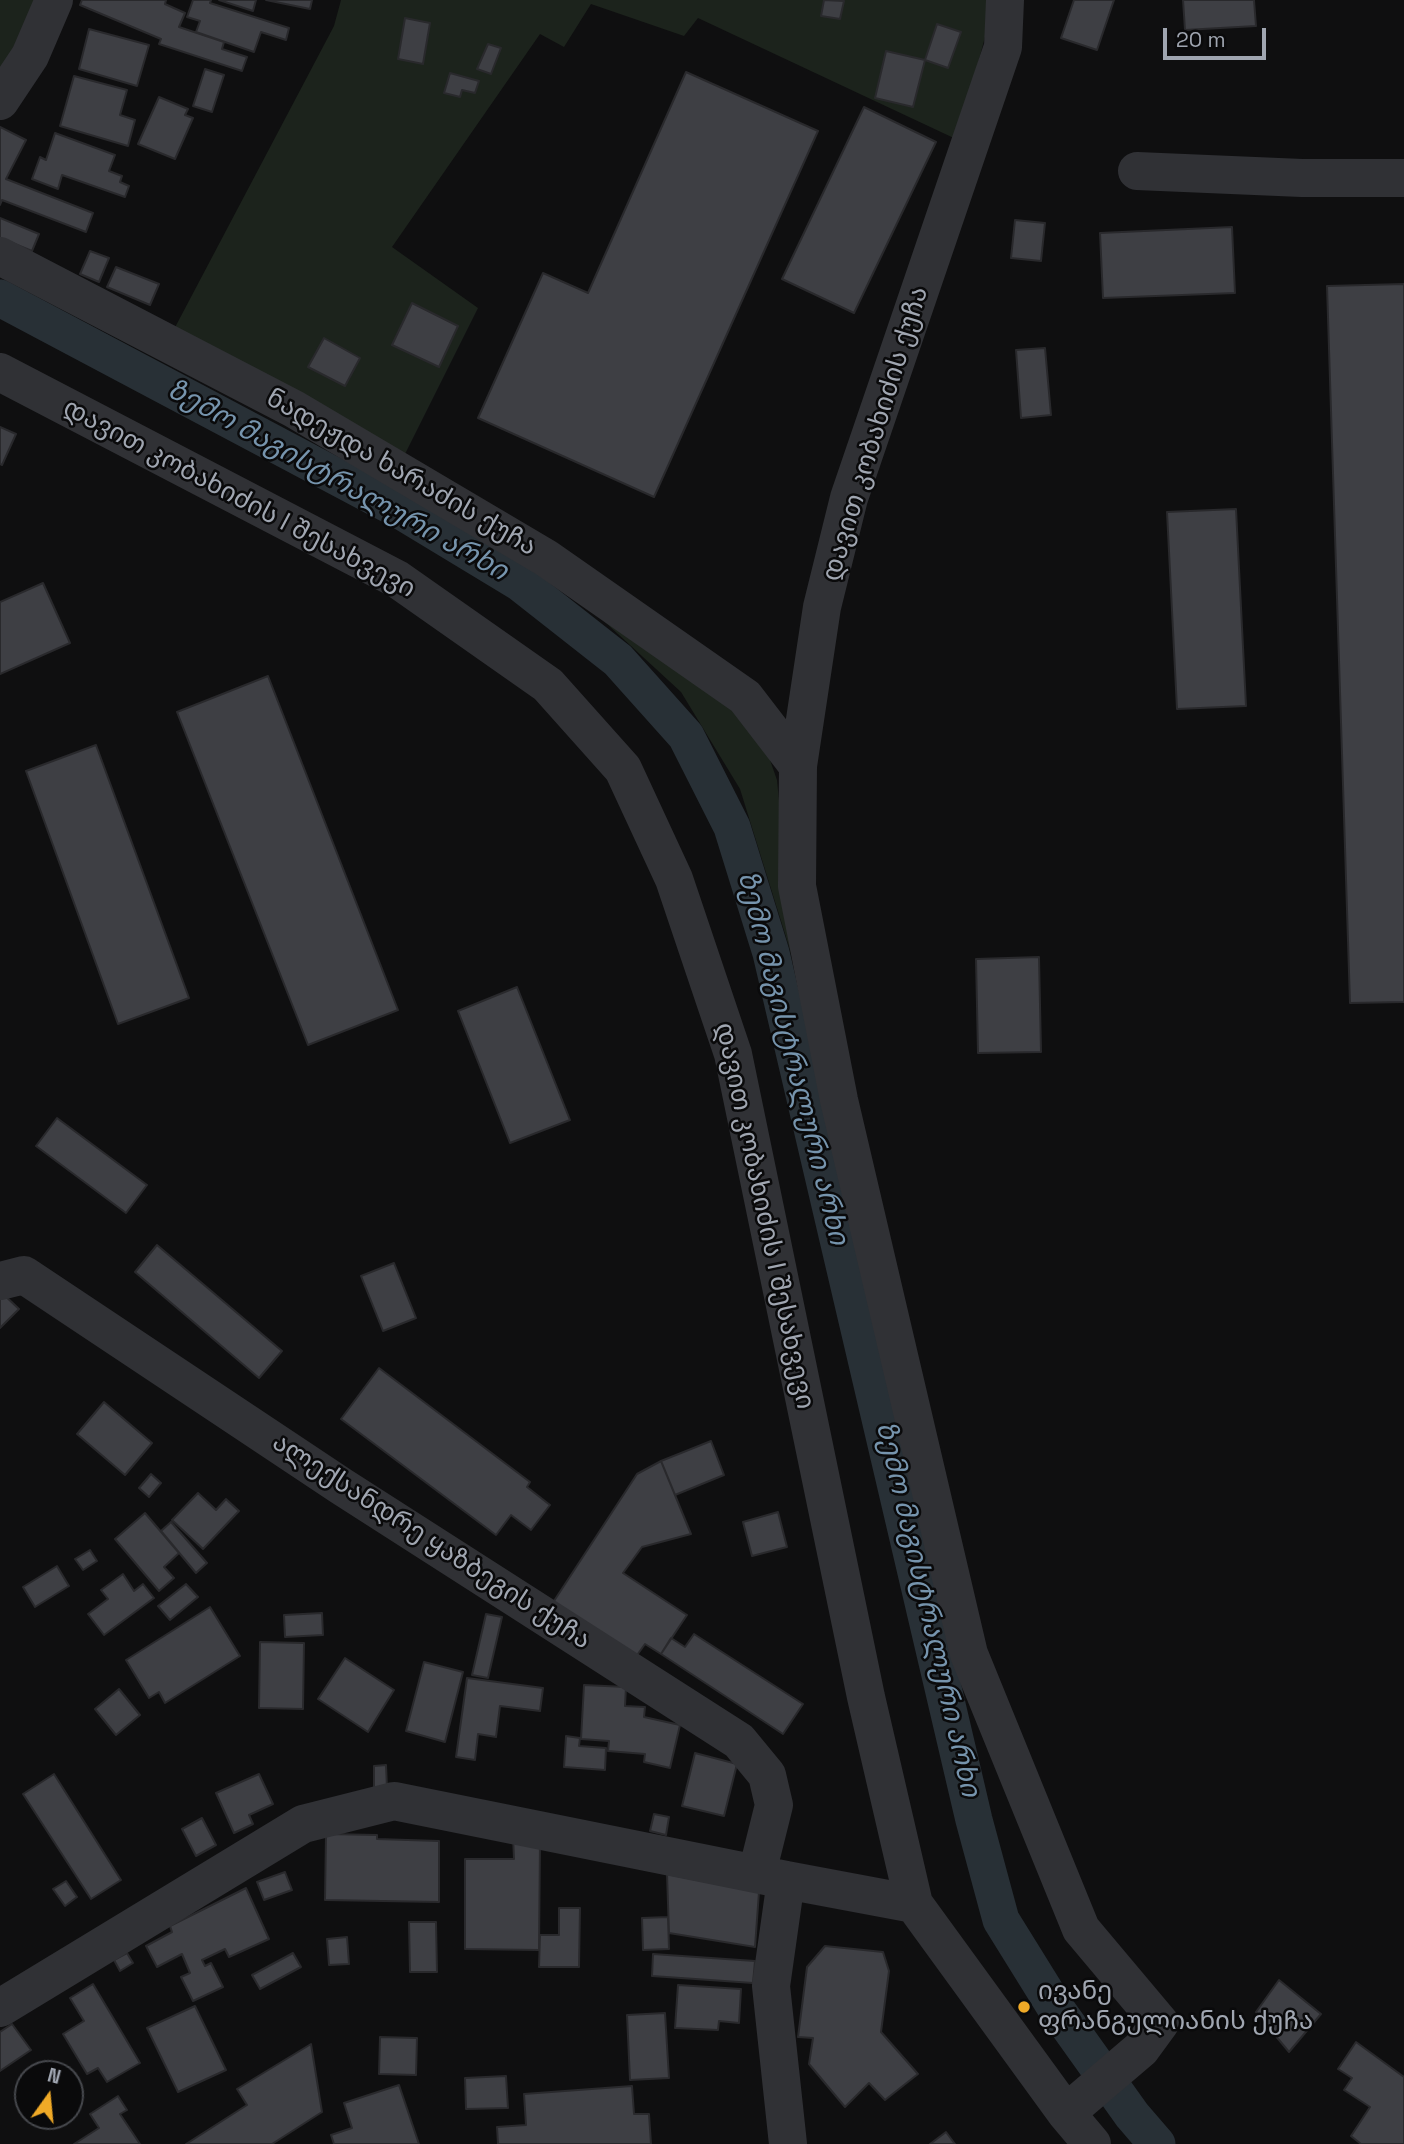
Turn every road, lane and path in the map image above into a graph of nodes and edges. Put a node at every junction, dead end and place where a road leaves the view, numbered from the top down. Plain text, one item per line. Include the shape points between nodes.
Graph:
1 (54, 0) edge
2 (1005, 0) edge
3 (0, 101) edge
4 (1137, 171) dead end
5 (1404, 178) edge
6 (0, 256) edge
7 (0, 372) edge
8 (798, 766) junction
9 (0, 1281) edge
10 (771, 1876) junction
11 (914, 1905) junction
12 (0, 2008) edge
13 (1080, 2102) junction
14 (788, 2144) edge
15 (1092, 2144) edge

1 - 3 street via 30,56
2 - 8 street, დავით კობახიძის ქუჩა via 1003,47 849,498 822,607
4 - 5 street
6 - 8 street, ნადეჟდა ხარაძის ქუჩა via 294,409 546,558 745,697
7 - 11 street, დავით კობახიძის I შესახვევი via 397,579 548,685 623,769 674,879 733,1054 866,1697
8 - 13 street, დავით კობახიძის ქუჩა via 797,886 839,1100 969,1654 1081,1929 1160,2023 1141,2049
9 - 10 street, ალექსანდრე ყაზბეგის ქუჩა via 24,1275 341,1486 739,1741 767,1775 774,1805
10 - 11 street
10 - 12 street via 394,1801 303,1824
10 - 14 street via 771,1986
11 - 13 street, დავით კობახიძის I შესახვევი
13 - 15 street

